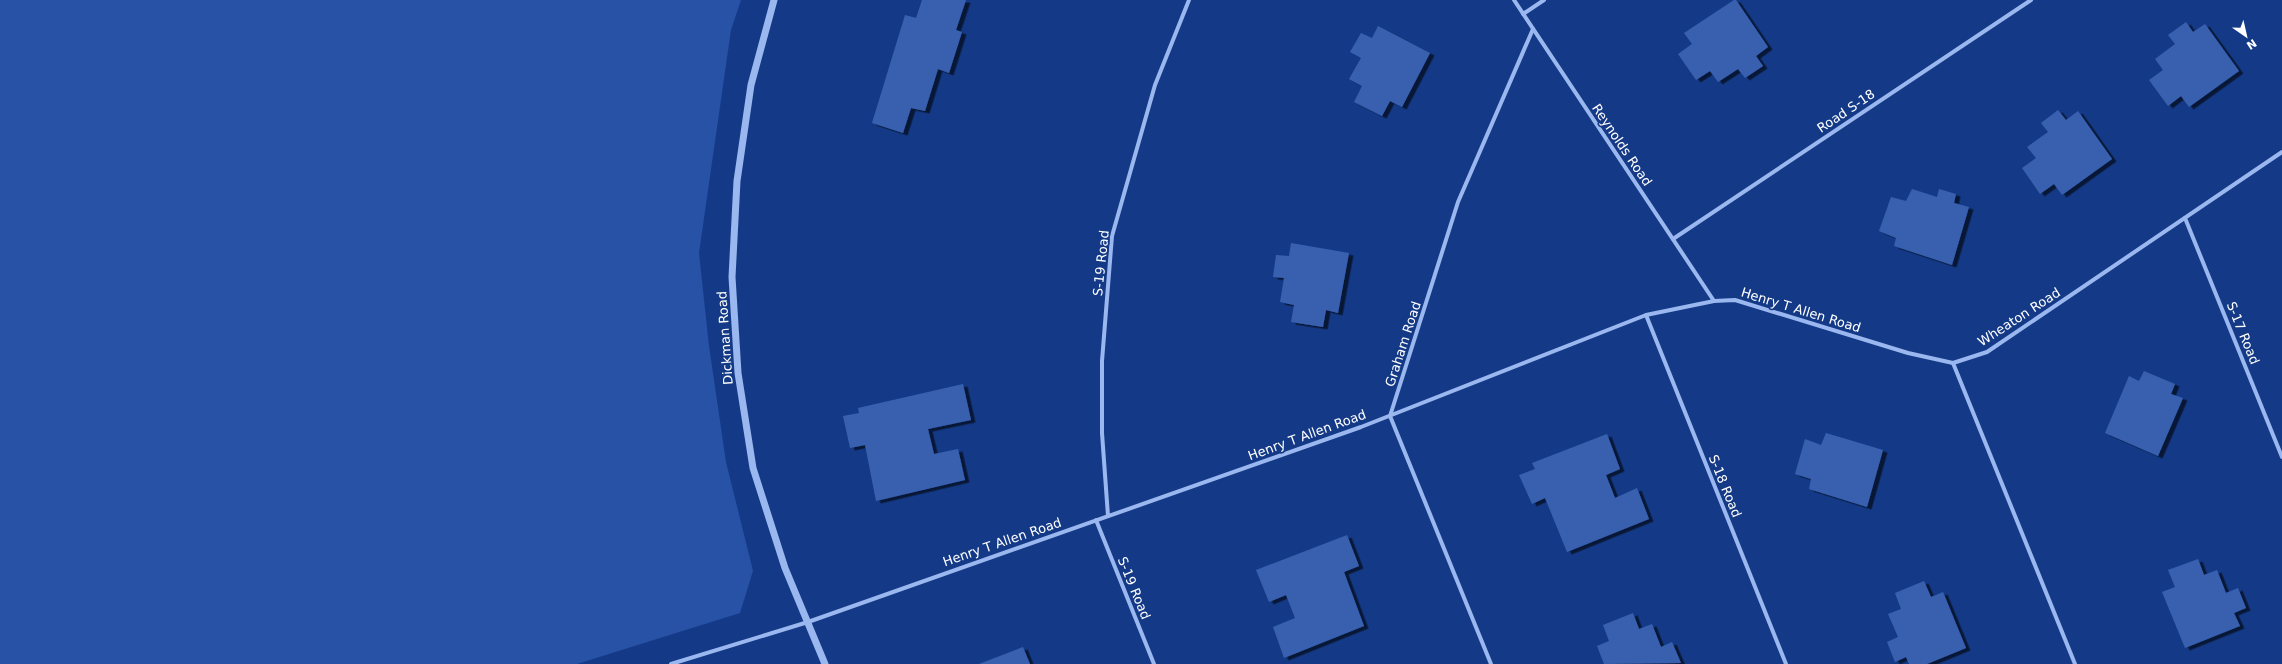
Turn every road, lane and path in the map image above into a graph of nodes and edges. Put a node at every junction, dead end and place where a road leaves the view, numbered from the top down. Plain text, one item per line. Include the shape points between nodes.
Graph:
1 (774, 0) edge
2 (1189, 0) edge
3 (1514, 0) edge
4 (1544, 0) edge
5 (2031, 0) edge
6 (1523, 14) junction
7 (1533, 29) junction
8 (2282, 152) edge
9 (2185, 218) junction
10 (1673, 240) junction
11 (1714, 301) junction
12 (1646, 315) junction
13 (1953, 363) junction
14 (1390, 416) junction
15 (2282, 457) edge
16 (1108, 516) junction
17 (1096, 520) junction
18 (808, 622) junction
19 (671, 664) edge
20 (825, 664) edge
21 (1154, 664) edge
22 (1491, 664) edge
23 (1786, 664) edge
24 (2075, 664) edge

1 - 18 street, Dickman Road via 751,85 736,181 732,277 738,373 753,468 785,568
2 - 16 street, S-19 Road via 1155,86 1112,236 1102,361 1102,433
3 - 6 street, Reynolds Road
4 - 6 street
5 - 10 street, Road S-18
6 - 7 street, Reynolds Road
7 - 10 street, Reynolds Road
7 - 14 street, Graham Road via 1458,202
8 - 9 street, Wheaton Road
9 - 13 street, Wheaton Road via 1987,352
9 - 15 street, S-17 Road
10 - 11 street, Reynolds Road
11 - 12 street, Henry T Allen Road
11 - 13 street, Henry T Allen Road via 1735,300 1908,353
12 - 14 street, Henry T Allen Road
12 - 23 street, S-18 Road
13 - 24 street
14 - 16 street, Henry T Allen Road
14 - 22 street
16 - 17 street, Henry T Allen Road
17 - 18 street, Henry T Allen Road
17 - 21 street, S-19 Road
18 - 19 street, Henry T Allen Road
18 - 20 street, Dickman Road

